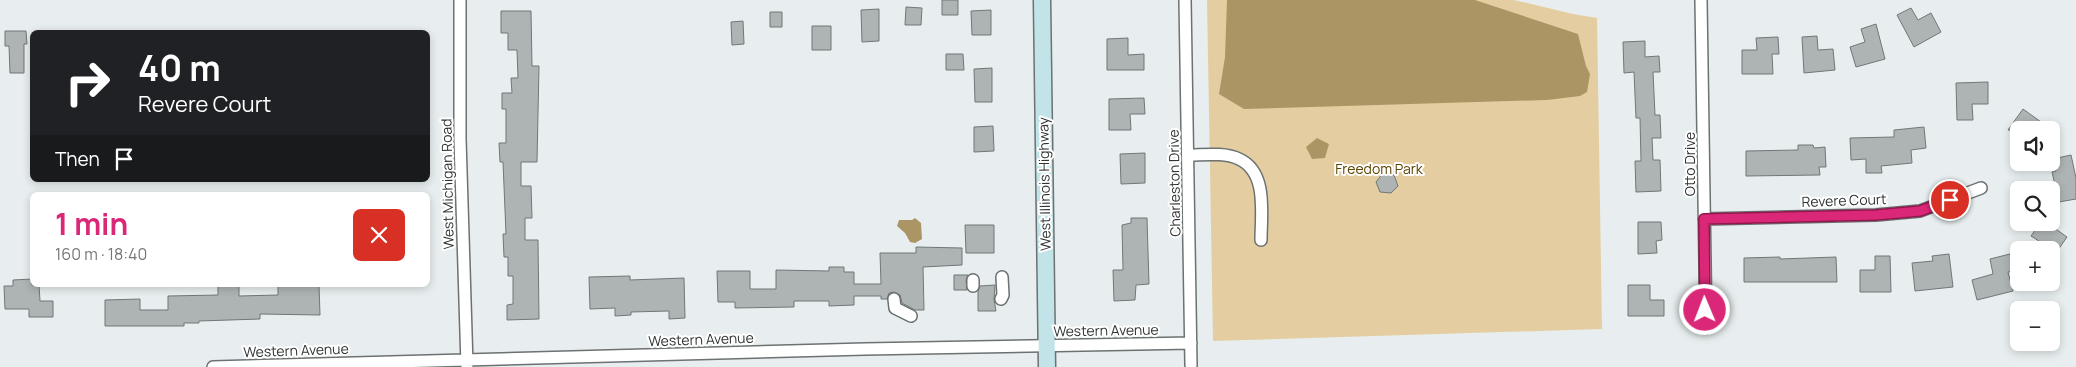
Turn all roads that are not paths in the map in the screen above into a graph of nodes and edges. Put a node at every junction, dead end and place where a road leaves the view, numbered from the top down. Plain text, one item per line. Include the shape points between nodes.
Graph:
1 (460, 0) edge
2 (1042, 0) edge
3 (1186, 0) edge
4 (1701, 0) edge
5 (1188, 156) junction
6 (1981, 188) dead end
7 (1704, 219) junction
8 (1261, 240) dead end
9 (1002, 277) dead end
10 (1001, 299) dead end
11 (894, 300) dead end
12 (911, 316) dead end
13 (1706, 328) dead end
14 (1191, 343) junction
15 (1047, 346) junction
16 (467, 363) edge
17 (1191, 365) dead end
18 (213, 367) edge
19 (1047, 367) edge

1 - 16 street, West Michigan Road via 460,139
2 - 15 street, West Illinois Highway
3 - 5 street, Charleston Drive
4 - 7 street, Otto Drive
5 - 8 street via 1238,158 1252,168 1260,187
5 - 14 street, Charleston Drive
6 - 7 street, Revere Court via 1920,211
7 - 13 street, Otto Drive
9 - 10 street
11 - 12 street via 895,308
14 - 15 street, Western Avenue
14 - 17 street, Charleston Drive
15 - 16 street, Western Avenue
15 - 19 street, West Illinois Highway
16 - 18 street, Western Avenue

